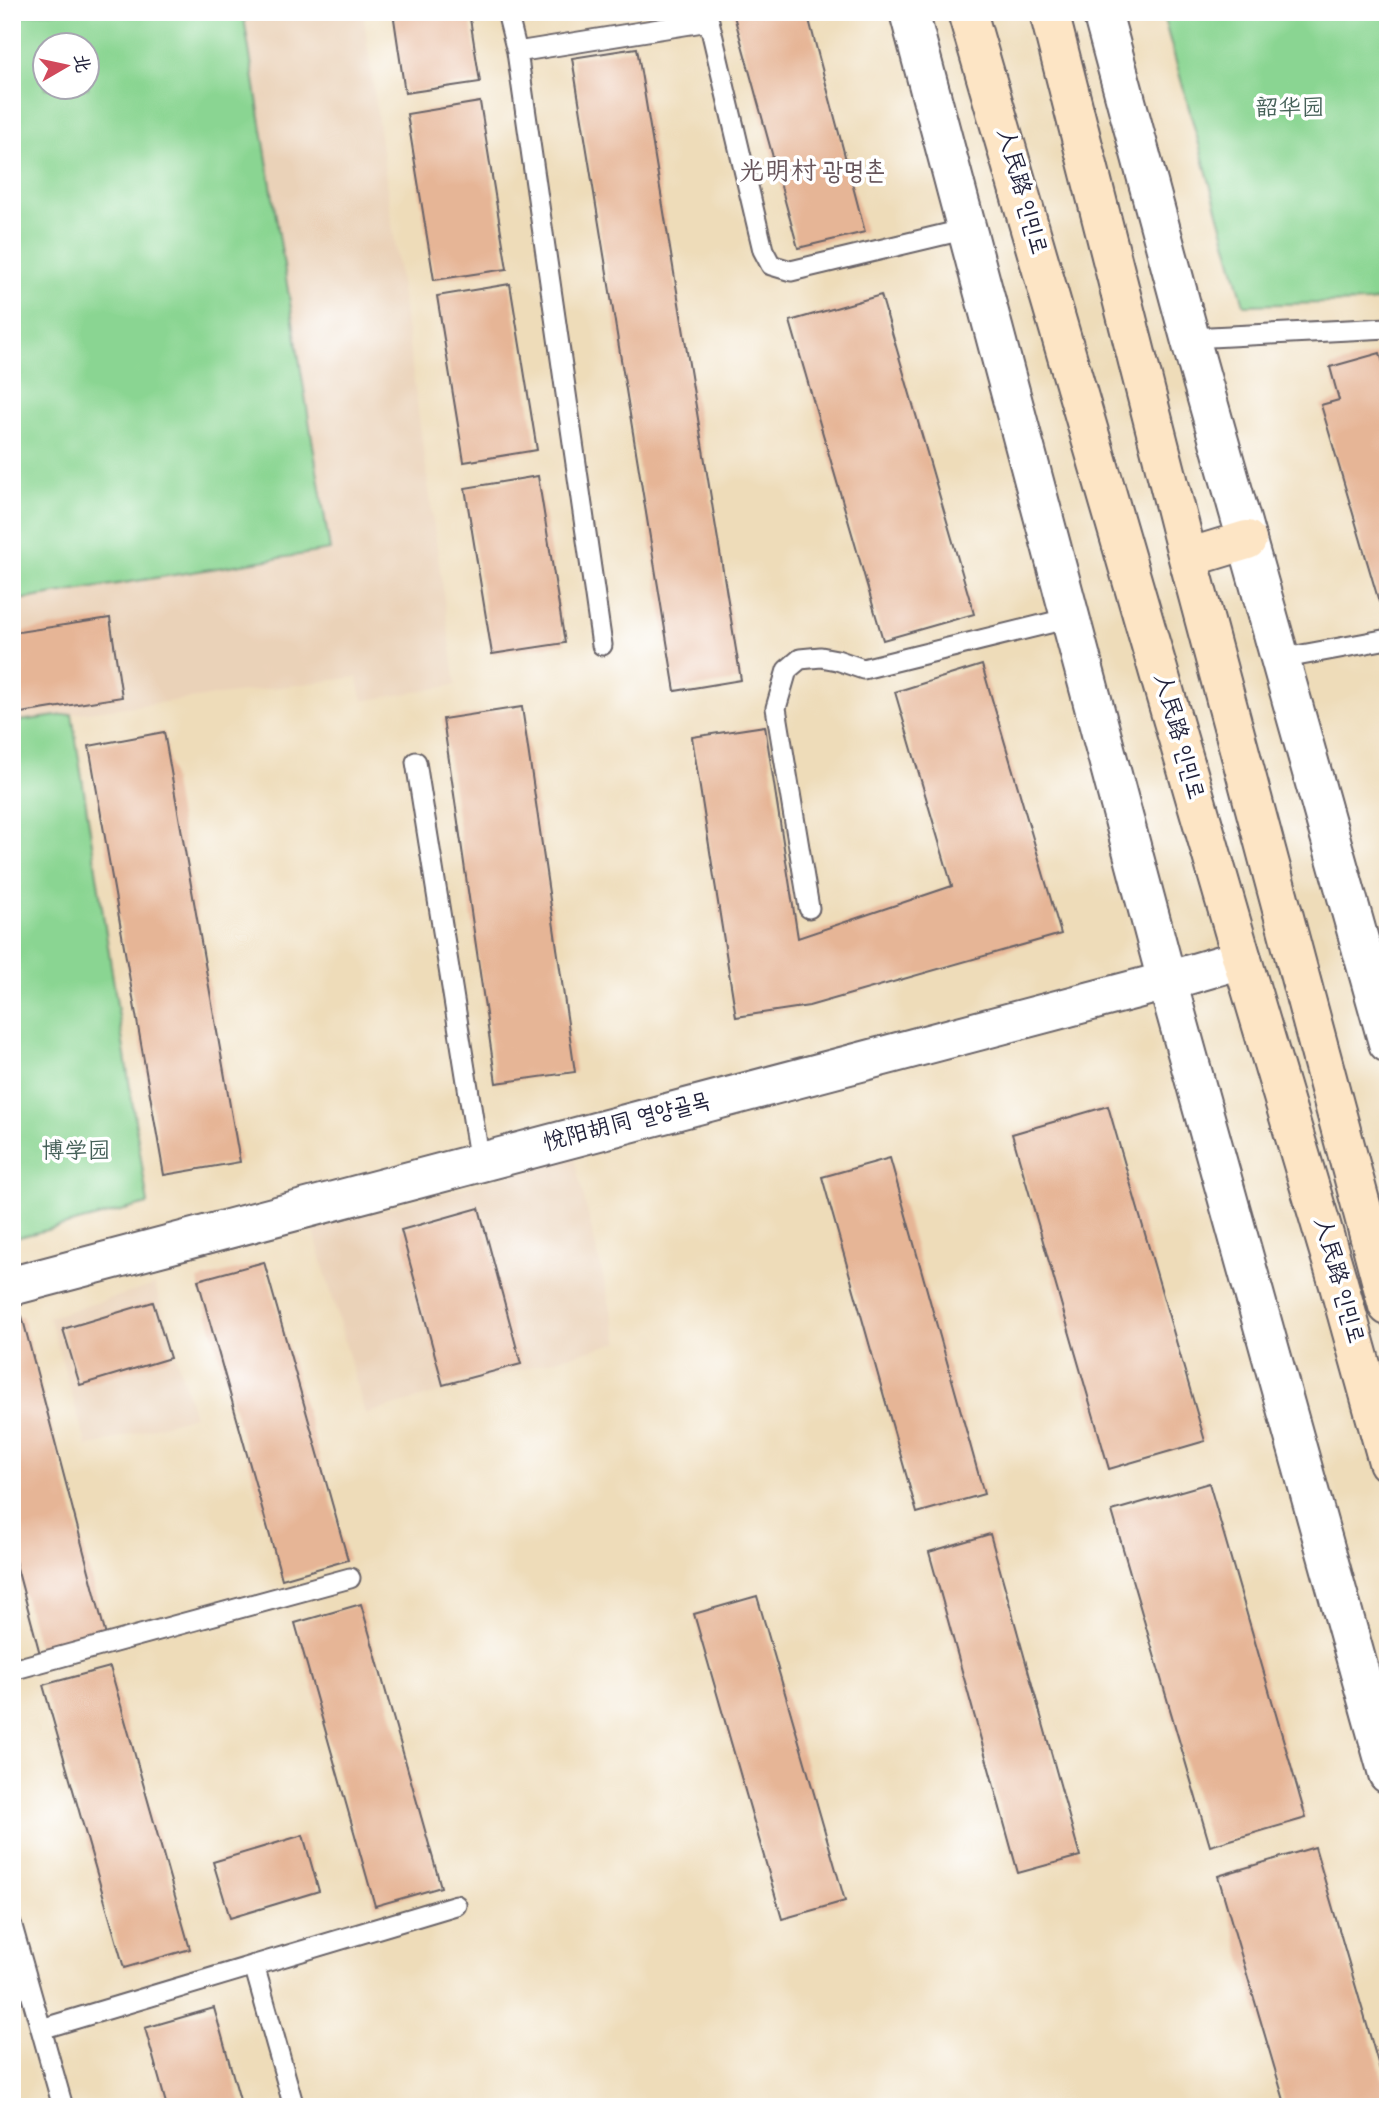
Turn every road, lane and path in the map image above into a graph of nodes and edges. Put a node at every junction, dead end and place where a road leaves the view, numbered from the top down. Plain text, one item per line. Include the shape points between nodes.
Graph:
1 (507, 12) edge
2 (909, 12) edge
3 (968, 12) edge
4 (1049, 12) edge
5 (1102, 12) edge
6 (517, 52) junction
7 (967, 229) junction
8 (1388, 328) edge
9 (1191, 338) junction
10 (1247, 540) junction
11 (1188, 558) junction
12 (1070, 618) junction
13 (1388, 639) edge
14 (602, 645) dead end
15 (1280, 659) junction
16 (416, 762) dead end
17 (809, 908) dead end
18 (1242, 959) junction
19 (1167, 981) junction
20 (1388, 1043) edge
21 (480, 1163) junction
22 (1383, 1268) edge
23 (1338, 1282) junction
24 (12, 1286) edge
25 (1388, 1306) edge
26 (1388, 1462) edge
27 (350, 1578) dead end
28 (12, 1670) edge
29 (1388, 1774) edge
30 (456, 1905) dead end
31 (12, 1926) edge
32 (254, 1965) junction
33 (41, 2029) junction
34 (63, 2107) edge
35 (294, 2107) edge

1 - 6 lane
2 - 7 street
3 - 18 main road, 人民路 인민로
4 - 11 main road, 人民路 인민로
5 - 9 street
6 - 7 lane via 709,20 763,250 771,265 791,271
6 - 14 lane
7 - 12 street
8 - 9 lane
9 - 10 street
10 - 11 main road
10 - 15 street
11 - 22 main road, 人民路 인민로
12 - 17 lane via 863,669 821,657 800,659 787,670 776,708
12 - 19 street
13 - 15 lane
15 - 20 street
16 - 21 lane
18 - 19 street, 悦阳胡同 열양골목
18 - 23 main road, 人民路 인민로
19 - 21 street, 悦阳胡同 열양골목
19 - 29 street
21 - 24 street, 悦阳胡同 열양골목
22 - 23 street
22 - 25 main road, 人民路 인민로
23 - 26 main road, 人民路 인민로
27 - 28 lane
30 - 32 lane
31 - 33 lane
32 - 33 lane
32 - 35 lane
33 - 34 lane

